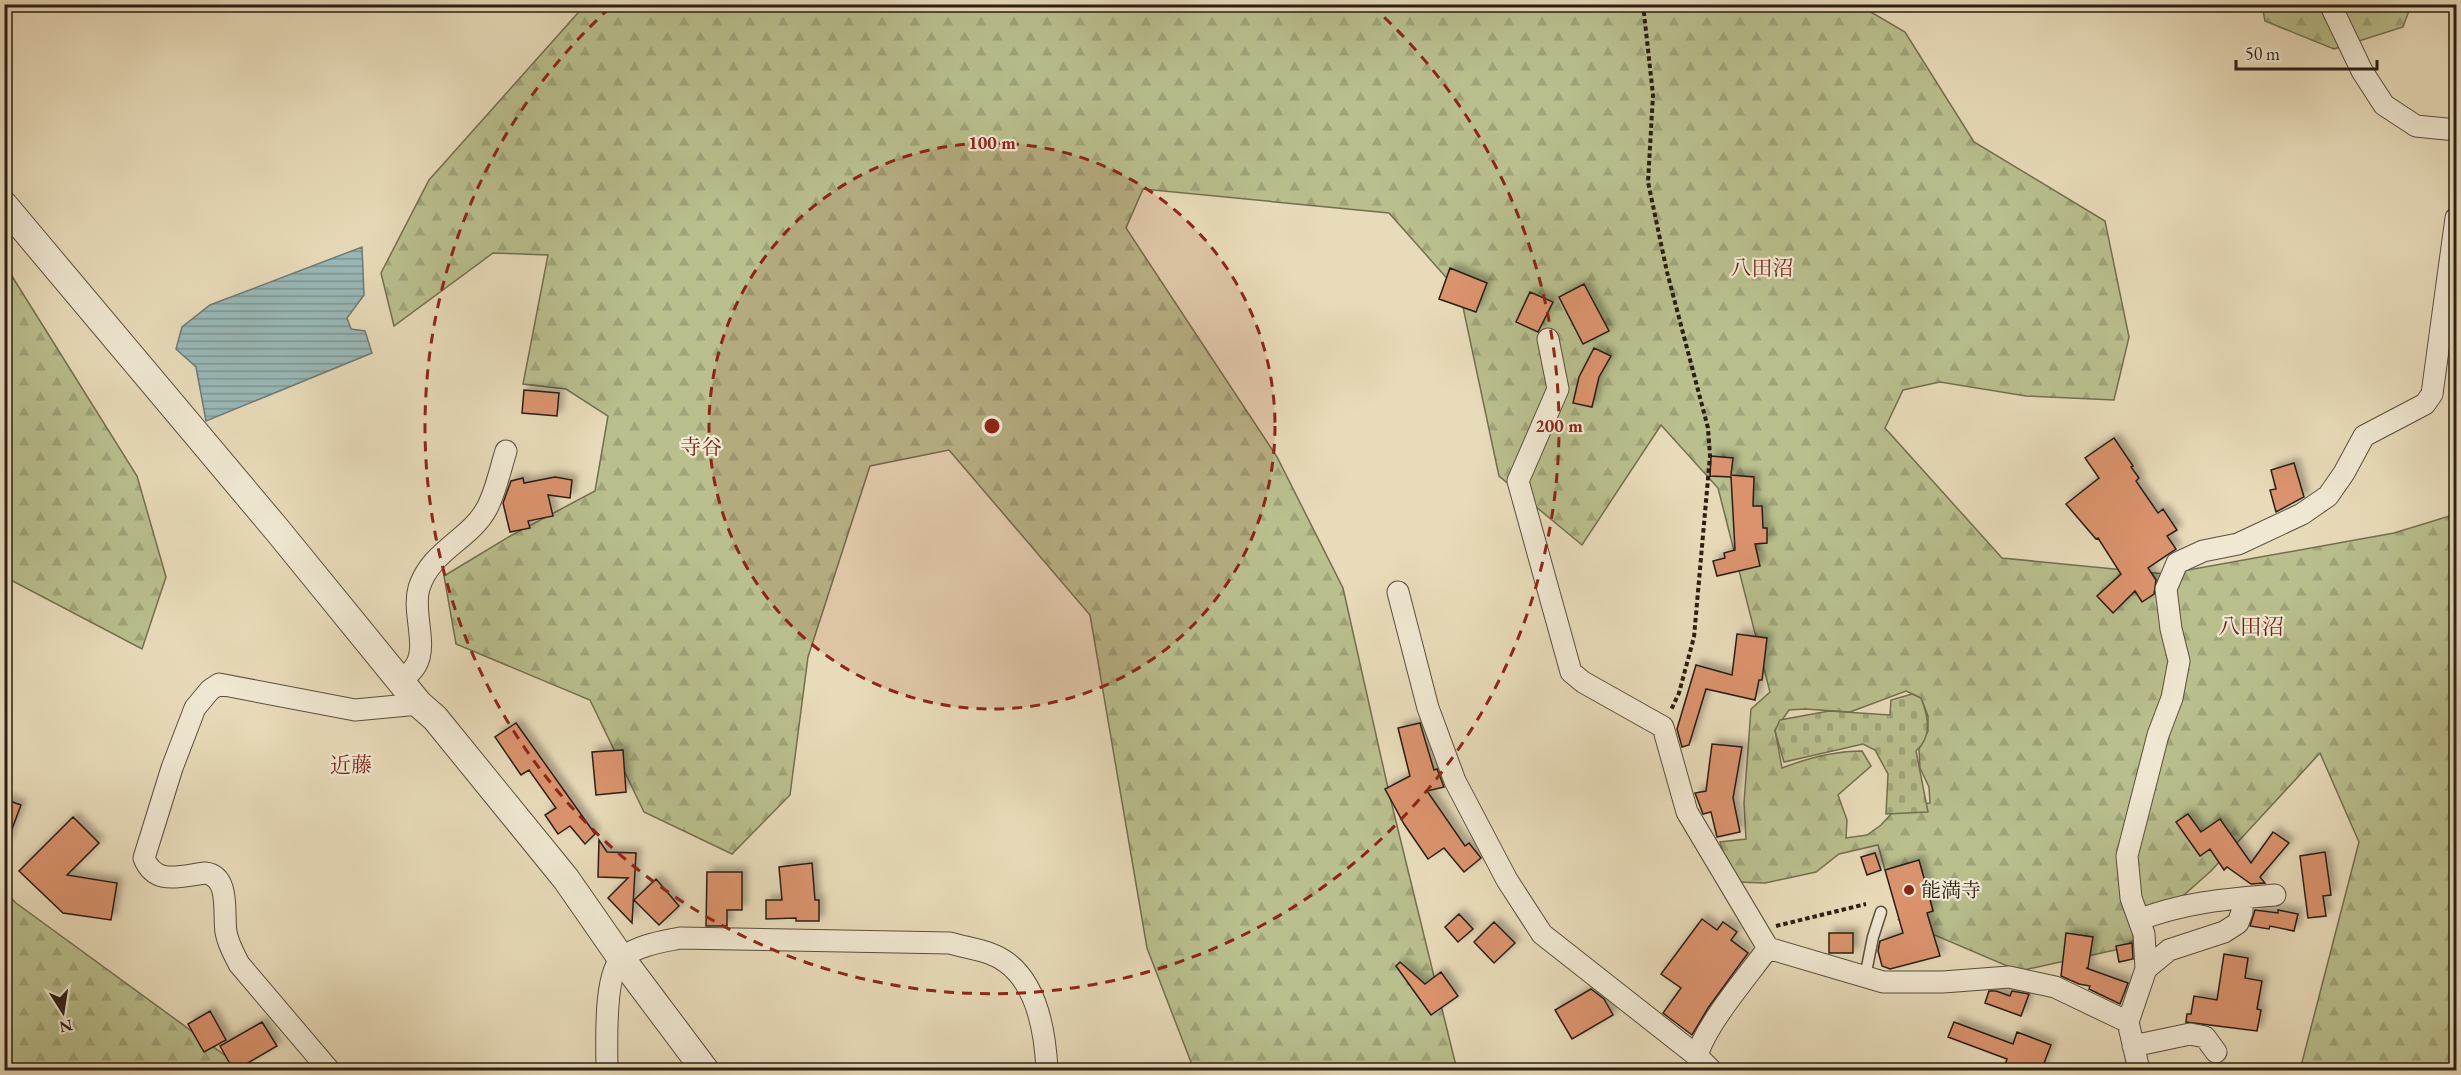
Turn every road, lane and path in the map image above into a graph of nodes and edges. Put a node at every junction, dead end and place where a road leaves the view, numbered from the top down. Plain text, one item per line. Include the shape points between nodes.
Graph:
1 (1643, 4) edge
2 (2330, 4) edge
3 (2457, 130) edge
4 (4, 205) edge
5 (2457, 218) edge
6 (1548, 339) dead end
7 (506, 451) dead end
8 (1398, 592) dead end
9 (400, 682) junction
10 (419, 704) junction
11 (1663, 727) junction
12 (2275, 895) dead end
13 (2242, 898) junction
14 (1866, 904) dead end
15 (1881, 912) dead end
16 (2139, 920) junction
17 (1763, 939) junction
18 (621, 958) junction
19 (2146, 969) junction
20 (1865, 977) junction
21 (2127, 1022) junction
22 (2133, 1046) junction
23 (2216, 1052) dead end
24 (1704, 1063) edge
25 (329, 1071) edge
26 (607, 1071) edge
27 (705, 1071) edge
28 (1047, 1071) edge
29 (2139, 1071) edge

1 - 11 path via 1653,95 1648,182 1708,428 1710,456 1694,637 1679,693
2 - 3 street via 2362,71 2384,105 2416,126
4 - 9 street
5 - 16 street via 2432,394 2425,404 2364,436 2328,496 2302,514 2238,544 2204,551 2177,563 2166,589 2179,661 2127,856 2131,898
6 - 11 street via 1558,389 1518,481 1571,672
7 - 9 street via 487,509 427,570 419,589 421,646 417,665
8 - 24 street via 1428,708 1455,781 1542,934
9 - 10 street
10 - 18 street via 435,718 566,879
10 - 25 street via 355,710 219,684 195,708 144,858 148,870 159,877 205,873 217,879 222,886 229,945 239,964
11 - 17 street via 1688,812
12 - 13 street
13 - 16 street via 2162,910
13 - 19 street via 2238,923 2224,932 2169,950
14 - 17 path
15 - 20 lane
16 - 19 street
17 - 20 street
17 - 24 street via 1701,1043
18 - 26 street via 610,981
18 - 27 street
18 - 28 street via 645,946 680,938 950,943 992,955 1014,969 1025,982 1039,1013
19 - 21 street
20 - 21 street via 1882,982 2009,977 2055,987
21 - 22 street
22 - 23 street via 2190,1034 2205,1037
22 - 29 street

